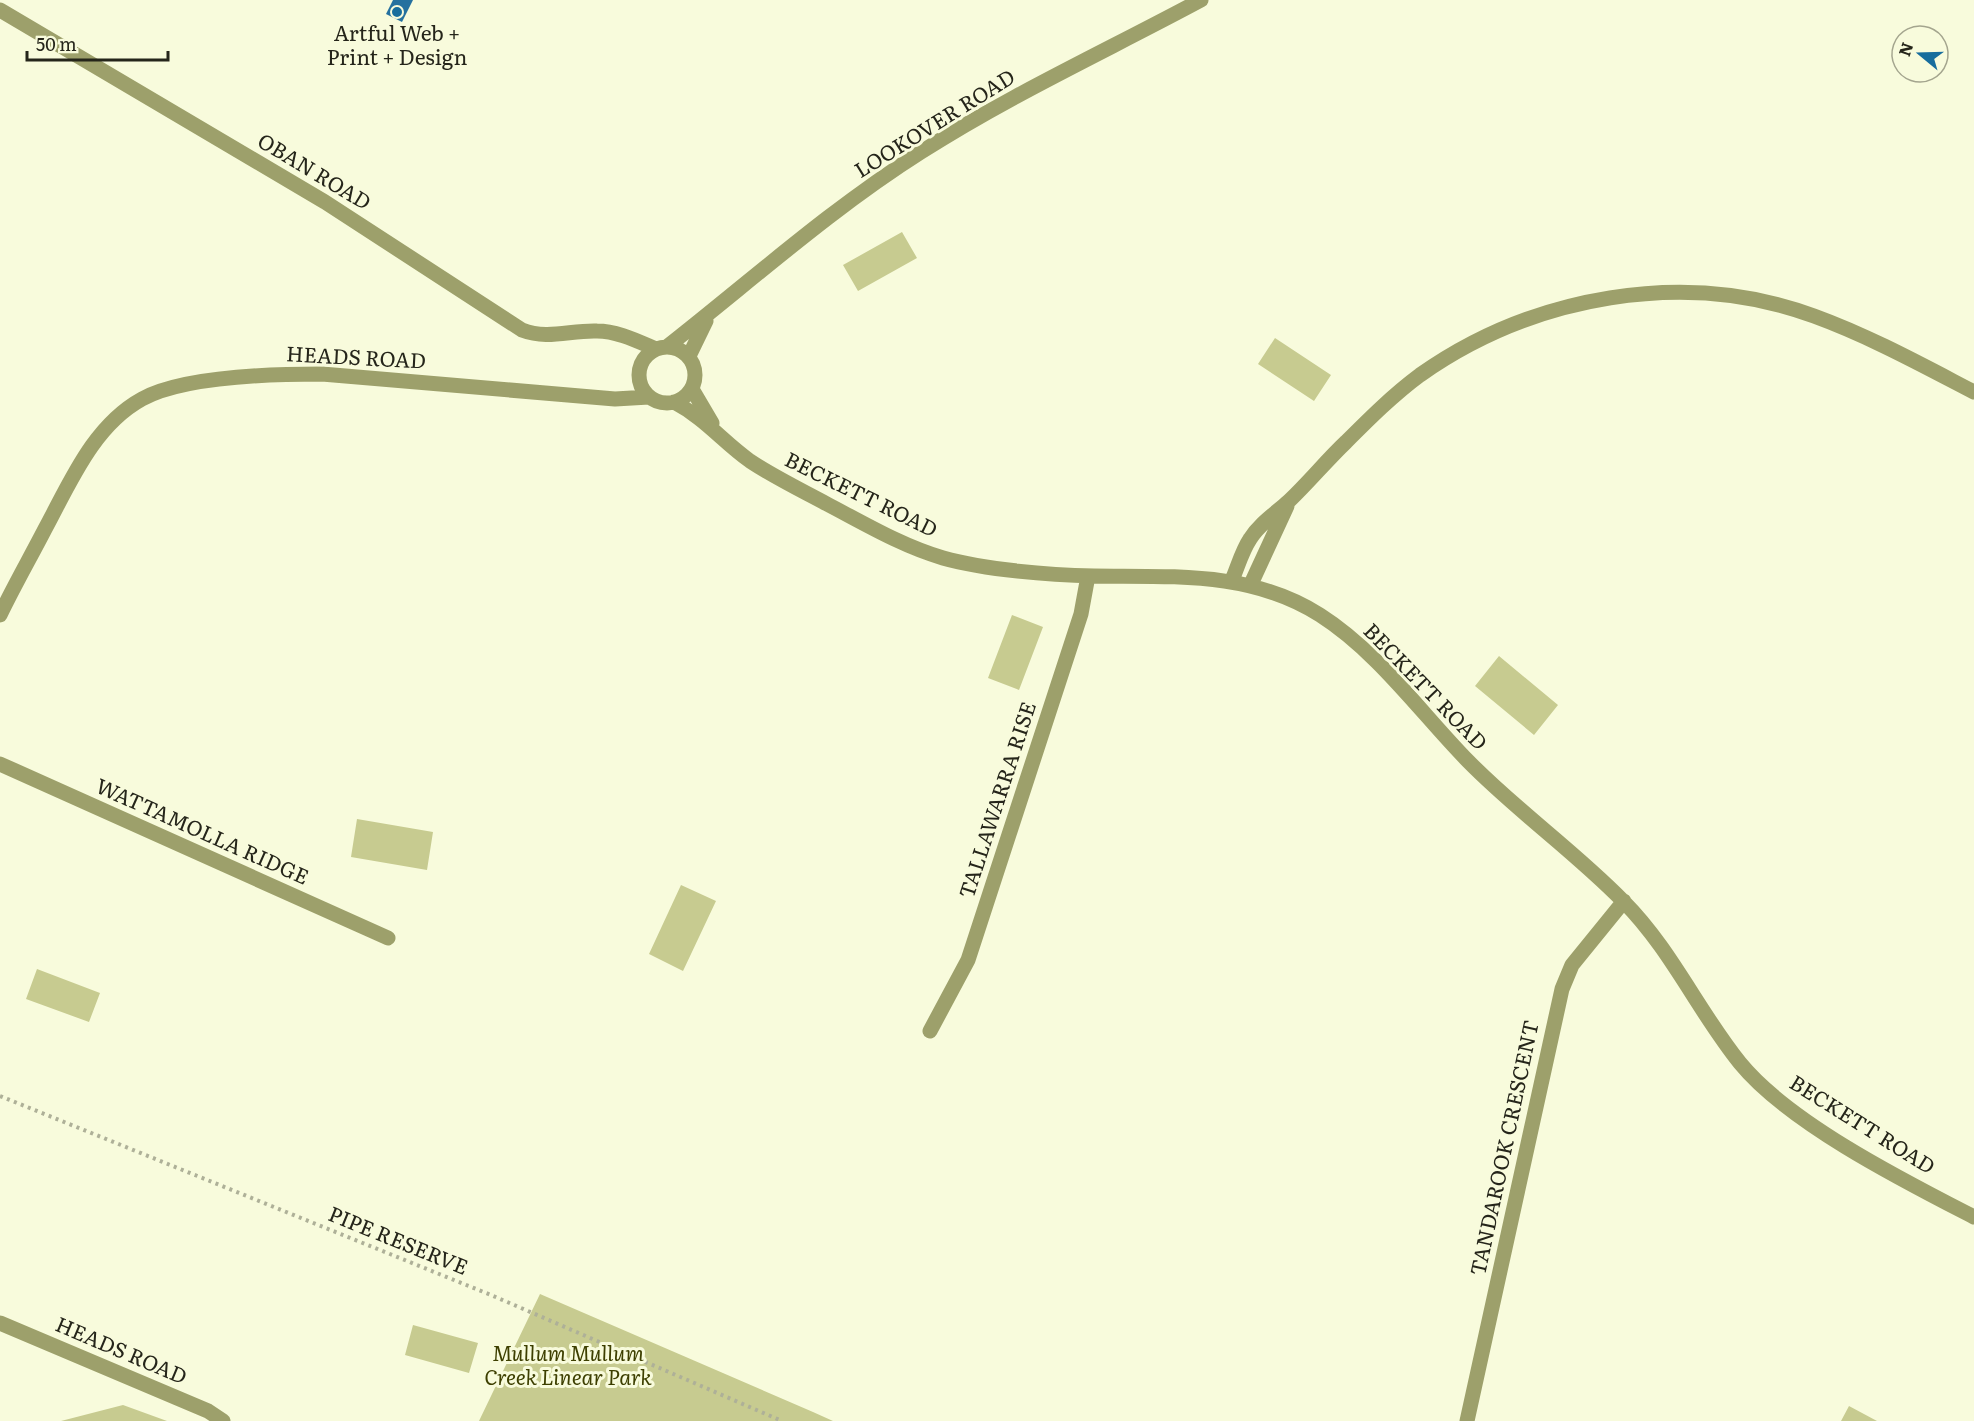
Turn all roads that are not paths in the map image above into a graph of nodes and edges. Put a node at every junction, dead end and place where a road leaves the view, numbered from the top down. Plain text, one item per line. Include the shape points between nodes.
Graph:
1 (1201, 0) edge
2 (0, 10) edge
3 (710, 313) junction
4 (612, 333) junction
5 (662, 347) junction
6 (689, 356) junction
7 (640, 367) junction
8 (692, 389) junction
9 (1974, 392) edge
10 (650, 397) junction
11 (615, 399) junction
12 (674, 402) junction
13 (716, 429) junction
14 (1290, 500) junction
15 (1088, 576) junction
16 (1232, 580) junction
17 (1251, 584) junction
18 (0, 615) edge
19 (0, 764) edge
20 (1624, 901) junction
21 (388, 938) dead end
22 (930, 1031) dead end
23 (1974, 1217) edge
24 (0, 1323) edge
25 (223, 1421) edge
26 (1467, 1421) edge

1 - 3 street, LOOKOVER ROAD via 1008,101 919,153 788,247
2 - 4 street, OBAN ROAD via 325,202 522,330 537,335
3 - 5 street, LOOKOVER ROAD
3 - 6 street, LOOKOVER ROAD
4 - 5 street, OBAN ROAD
4 - 7 street via 630,347
5 - 6 street via 676,347
5 - 7 street
6 - 8 street via 696,372
7 - 10 street via 643,390
7 - 11 street
8 - 12 street
8 - 13 street, BECKETT ROAD
9 - 14 street via 1854,332 1769,303 1677,292 1605,299 1516,323 1447,358 1393,397
10 - 11 street, HEADS ROAD
10 - 12 street via 661,403
11 - 18 street, HEADS ROAD via 322,374 283,374 165,390 126,410 86,454
12 - 13 street, BECKETT ROAD
13 - 15 street, BECKETT ROAD via 747,459 774,476 912,548 947,559
14 - 16 street via 1251,537
14 - 17 street
15 - 16 street, BECKETT ROAD
15 - 22 street, TALLAWARRA RISE via 1081,614 968,960
16 - 17 street, BECKETT ROAD
17 - 20 street, BECKETT ROAD via 1299,603 1338,627 1494,788
19 - 21 street, WATTAMOLLA RIDGE
20 - 23 street, BECKETT ROAD via 1670,957 1730,1049 1763,1086 1842,1143
20 - 26 street, TANDAROOK CRESCENT via 1580,954 1564,983
24 - 25 street, HEADS ROAD via 208,1411

